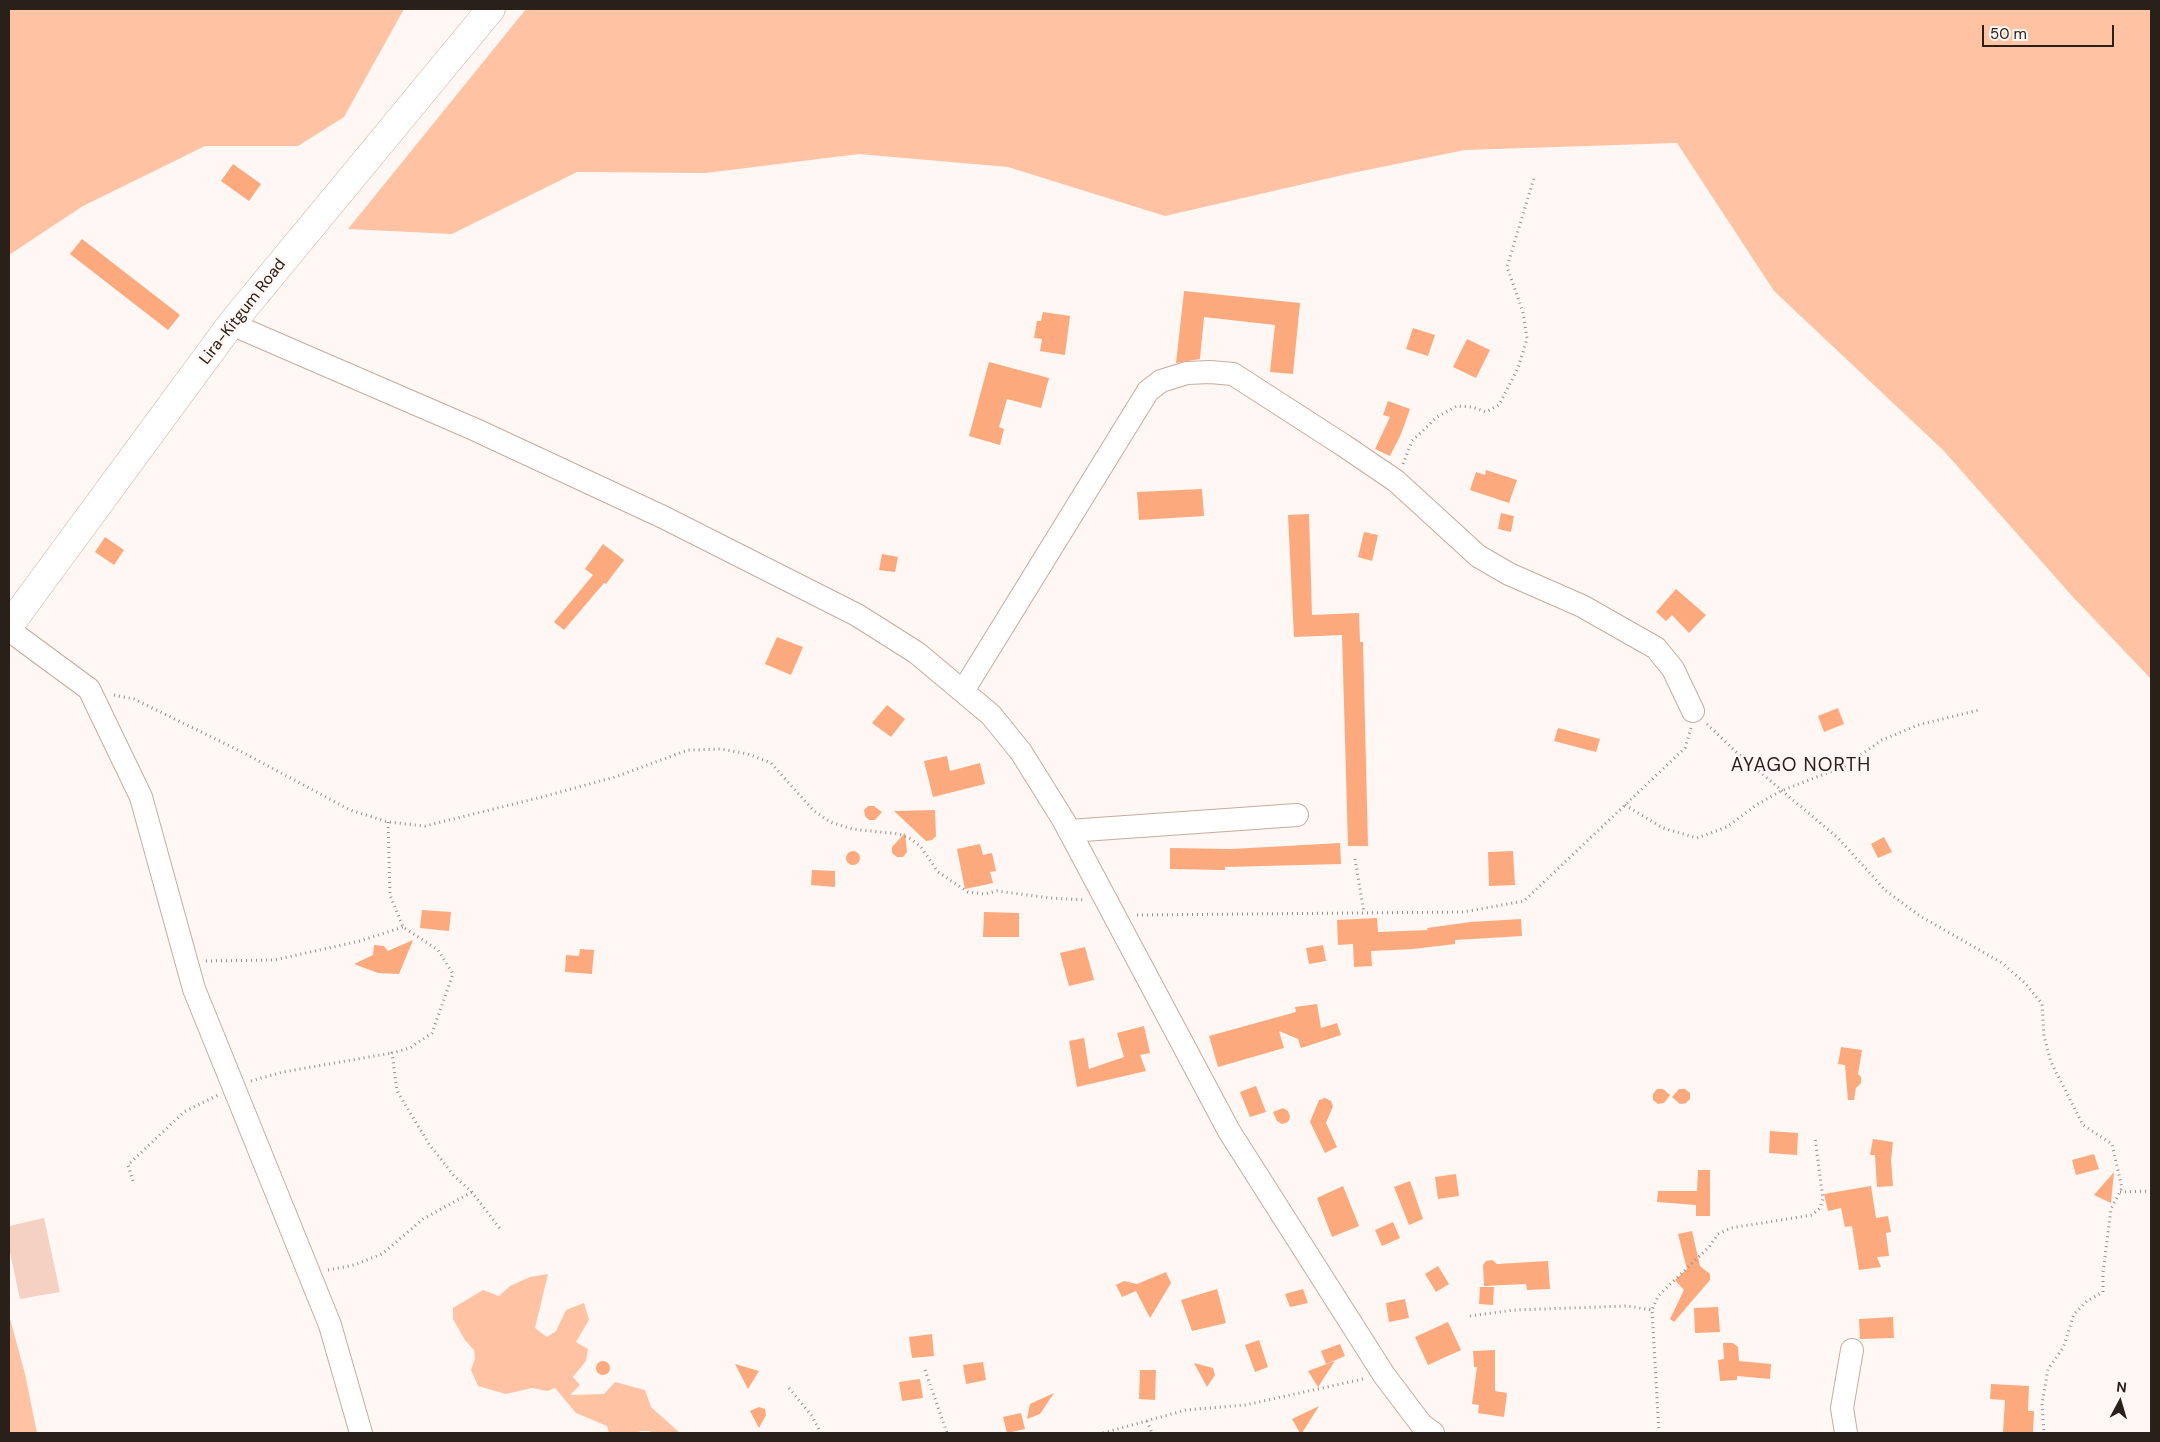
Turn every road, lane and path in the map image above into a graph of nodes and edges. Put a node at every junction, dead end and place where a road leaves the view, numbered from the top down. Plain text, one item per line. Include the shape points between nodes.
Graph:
1 (491, 9) edge
2 (1534, 178) dead end
3 (231, 324) junction
4 (1396, 481) junction
5 (9, 628) edge
6 (89, 689) junction
7 (963, 691) junction
8 (1693, 710) junction
9 (1979, 710) dead end
10 (1781, 791) junction
11 (1625, 805) junction
12 (1297, 815) dead end
13 (388, 822) junction
14 (1069, 831) junction
15 (1355, 859) dead end
16 (1108, 906) junction
17 (1364, 913) junction
18 (403, 927) junction
19 (187, 962) junction
20 (1815, 1138) dead end
21 (2151, 1191) edge
22 (472, 1192) junction
23 (2120, 1192) junction
24 (501, 1230) dead end
25 (309, 1273) junction
26 (1652, 1310) junction
27 (1470, 1316) dead end
28 (1852, 1350) dead end
29 (925, 1370) dead end
30 (1384, 1375) junction
31 (789, 1388) dead end
32 (1147, 1421) junction
33 (1422, 1430) edge
34 (361, 1433) edge
35 (821, 1433) edge
36 (947, 1433) edge
37 (1103, 1433) edge
38 (1152, 1433) edge
39 (1659, 1433) edge
40 (1846, 1433) edge
41 (2044, 1433) edge

1 - 3 main road, Lira-Kitgum Road
2 - 4 path via 1507,267 1523,312 1527,339 1518,368 1499,406 1486,412 1457,406 1436,418 1412,442
3 - 5 main road, Lira-Kitgum Road
3 - 7 street via 476,430 663,517 857,615 917,653
4 - 7 street via 1233,374 1188,373 1161,381 1148,391
4 - 8 street via 1478,556 1509,574 1582,606 1656,648 1673,670
5 - 6 street
6 - 13 path via 134,699 350,810
6 - 19 street via 141,797
7 - 14 street via 991,715 1021,752
8 - 10 path
8 - 11 path via 1685,748
9 - 10 path via 1918,725 1882,740 1844,766
10 - 11 path via 1727,827 1697,838 1662,828
10 - 23 path via 1838,838 1884,890 1920,916 2002,963 2025,983 2042,1004 2044,1036 2051,1062 2083,1125 2112,1144 2122,1188
11 - 17 path via 1524,901 1463,912
12 - 14 street
13 - 16 path via 425,826 615,777 688,750 721,749 771,763 814,810 830,822 911,839 921,847 938,872 968,892 984,894 997,891 1085,900
13 - 18 path via 390,895
14 - 16 street
15 - 17 path
16 - 17 path
16 - 30 street via 1229,1131
18 - 19 path via 274,960
18 - 22 path via 438,950 453,974 432,1033 410,1048 392,1053 396,1091 429,1144 454,1176
19 - 25 street via 198,998
20 - 26 path via 1823,1199 1820,1208 1812,1215 1731,1228 1718,1234 1709,1247 1658,1296
21 - 23 path
22 - 24 path
22 - 25 path via 423,1219 382,1254 354,1266
23 - 41 path via 2111,1209 2103,1292 2074,1314 2063,1348 2048,1369 2042,1404
25 - 34 street via 330,1325
26 - 27 path via 1627,1306 1514,1310
26 - 39 path
28 - 40 street via 1842,1408
29 - 36 path
30 - 32 path via 1245,1405 1186,1410
30 - 33 street
31 - 35 path via 812,1416
32 - 37 path
32 - 38 path

